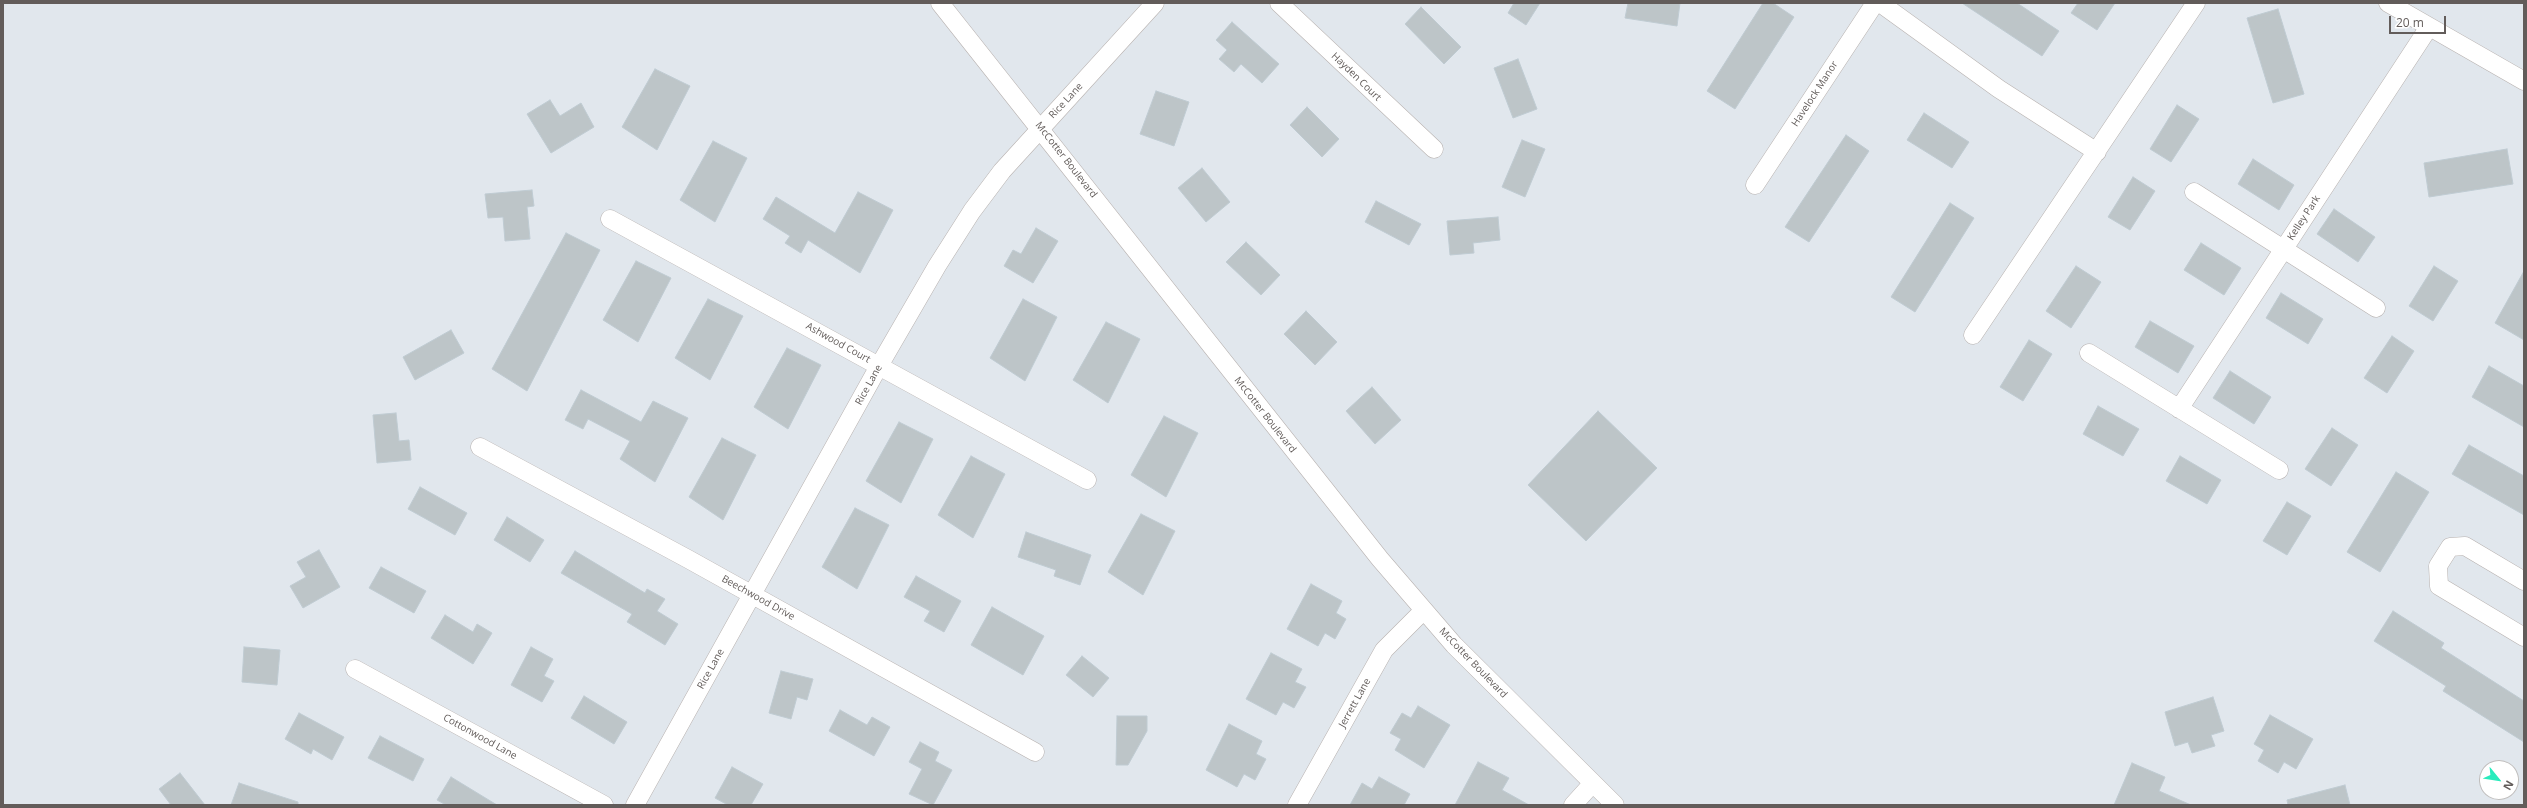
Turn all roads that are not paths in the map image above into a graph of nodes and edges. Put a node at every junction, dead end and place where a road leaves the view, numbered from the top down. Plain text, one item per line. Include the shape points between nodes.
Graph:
1 (940, 3) edge
2 (1155, 3) edge
3 (1279, 3) edge
4 (1875, 3) edge
5 (1880, 3) edge
6 (2196, 3) edge
7 (2388, 3) edge
8 (2429, 27) junction
9 (2524, 81) edge
10 (1041, 128) junction
11 (1434, 149) dead end
12 (2097, 152) junction
13 (1755, 185) dead end
14 (2194, 192) dead end
15 (610, 219) dead end
16 (2283, 249) junction
17 (2376, 308) dead end
18 (1973, 335) dead end
19 (2089, 353) dead end
20 (879, 366) junction
21 (2179, 409) junction
22 (480, 447) dead end
23 (2278, 470) dead end
24 (1087, 480) dead end
25 (2524, 581) edge
26 (752, 595) junction
27 (1424, 610) junction
28 (2524, 637) edge
29 (355, 669) dead end
30 (1035, 752) dead end
31 (1592, 784) junction
32 (604, 805) edge
33 (635, 805) edge
34 (1297, 805) edge
35 (1573, 805) edge
36 (1615, 805) edge

1 - 10 street, McCotter Boulevard
2 - 10 street, Rice Lane
3 - 11 street, Hayden Court
4 - 13 street, Havelock Manor
5 - 12 street via 1999,89
6 - 12 street
7 - 8 street
8 - 9 street
8 - 16 street, Kelley Park
10 - 20 street, Rice Lane via 1002,171 972,211
10 - 27 street, McCotter Boulevard via 1276,430
12 - 18 street
14 - 16 street
15 - 20 street, Ashwood Court
16 - 17 street
16 - 21 street, Kelley Park
19 - 21 street
20 - 24 street, Ashwood Court
20 - 26 street, Rice Lane
21 - 23 street
22 - 26 street, Beechwood Drive
25 - 28 street via 2465,546 2450,548 2438,566 2439,586
26 - 30 street, Beechwood Drive
26 - 33 street, Rice Lane
27 - 31 street, McCotter Boulevard via 1454,645
27 - 34 street, Jerrett Lane via 1384,650
29 - 32 street, Cottonwood Lane
31 - 35 street
31 - 36 street, McCotter Boulevard

